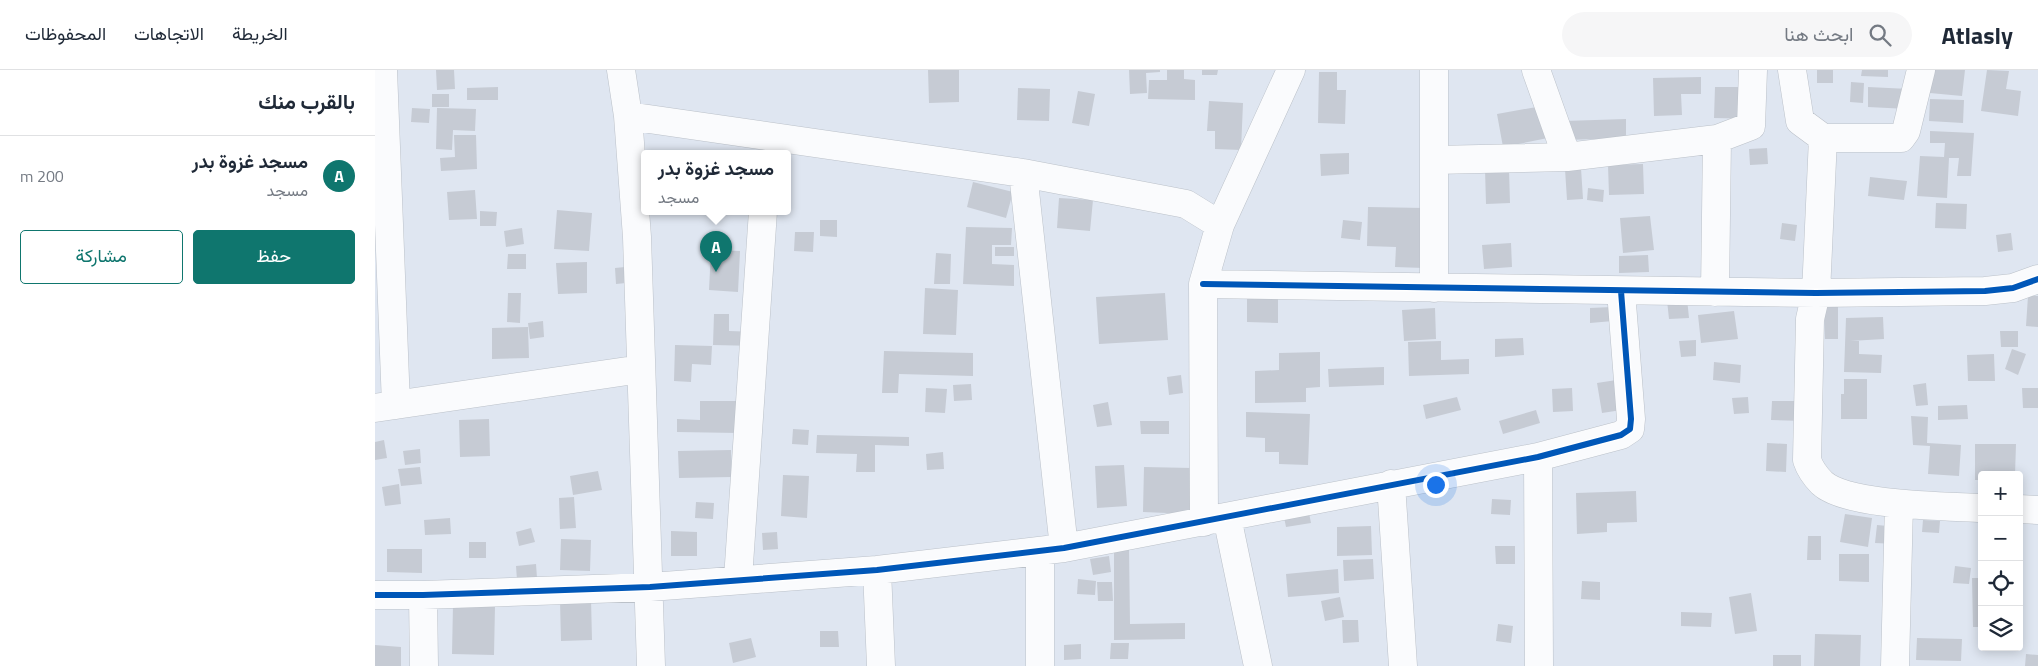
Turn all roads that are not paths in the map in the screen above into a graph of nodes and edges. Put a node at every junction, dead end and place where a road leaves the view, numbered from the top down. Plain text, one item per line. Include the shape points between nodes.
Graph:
1 (383, 70) edge
2 (621, 70) edge
3 (1291, 70) edge
4 (1434, 70) edge
5 (1536, 70) edge
6 (1753, 70) edge
7 (1792, 70) edge
8 (1921, 70) edge
9 (628, 116) junction
10 (1823, 138) junction
11 (1717, 139) junction
12 (767, 145) edge
13 (1567, 157) junction
14 (1434, 160) junction
15 (1023, 173) junction
16 (763, 215) edge
17 (1220, 225) junction
18 (2038, 279) edge
19 (1203, 284) junction
20 (1434, 288) junction
21 (1621, 291) junction
22 (1715, 292) junction
23 (1816, 293) junction
24 (641, 369) junction
25 (385, 406) edge
26 (1538, 457) junction
27 (1391, 484) junction
28 (1899, 504) junction
29 (1978, 508) edge
30 (2023, 509) edge
31 (2038, 510) edge
32 (1216, 519) junction
33 (1052, 550) junction
34 (877, 570) junction
35 (738, 579) junction
36 (649, 587) junction
37 (375, 595) edge
38 (423, 595) junction
39 (424, 666) edge
40 (651, 666) edge
41 (881, 666) edge
42 (1039, 666) edge
43 (1258, 666) edge
44 (1403, 666) edge
45 (1539, 666) edge
46 (1895, 666) edge

1 - 25 street
2 - 9 street
3 - 17 street
4 - 14 street
5 - 13 street
6 - 11 street via 1751,126
7 - 10 street via 1800,122
8 - 10 street via 1906,132 1901,138
9 - 12 street
9 - 24 street via 637,237
10 - 23 street
11 - 13 street
11 - 22 street
12 - 15 street
13 - 14 street
14 - 20 street
15 - 17 street via 1186,204
15 - 33 street
16 - 35 street
17 - 19 street
18 - 23 street via 2013,288 1985,291
19 - 20 street
19 - 32 street
20 - 21 street
21 - 22 street
21 - 26 street via 1630,430
22 - 23 street
23 - 28 street via 1810,319 1807,460 1823,484 1841,493
24 - 25 street
24 - 36 street
26 - 27 street
26 - 45 street
27 - 32 street
27 - 44 street
28 - 29 street
28 - 46 street
30 - 31 street
32 - 33 street
32 - 43 street
33 - 34 street
33 - 42 street
34 - 35 street
34 - 41 street
35 - 36 street
36 - 38 street
36 - 40 street
37 - 38 street
38 - 39 street

